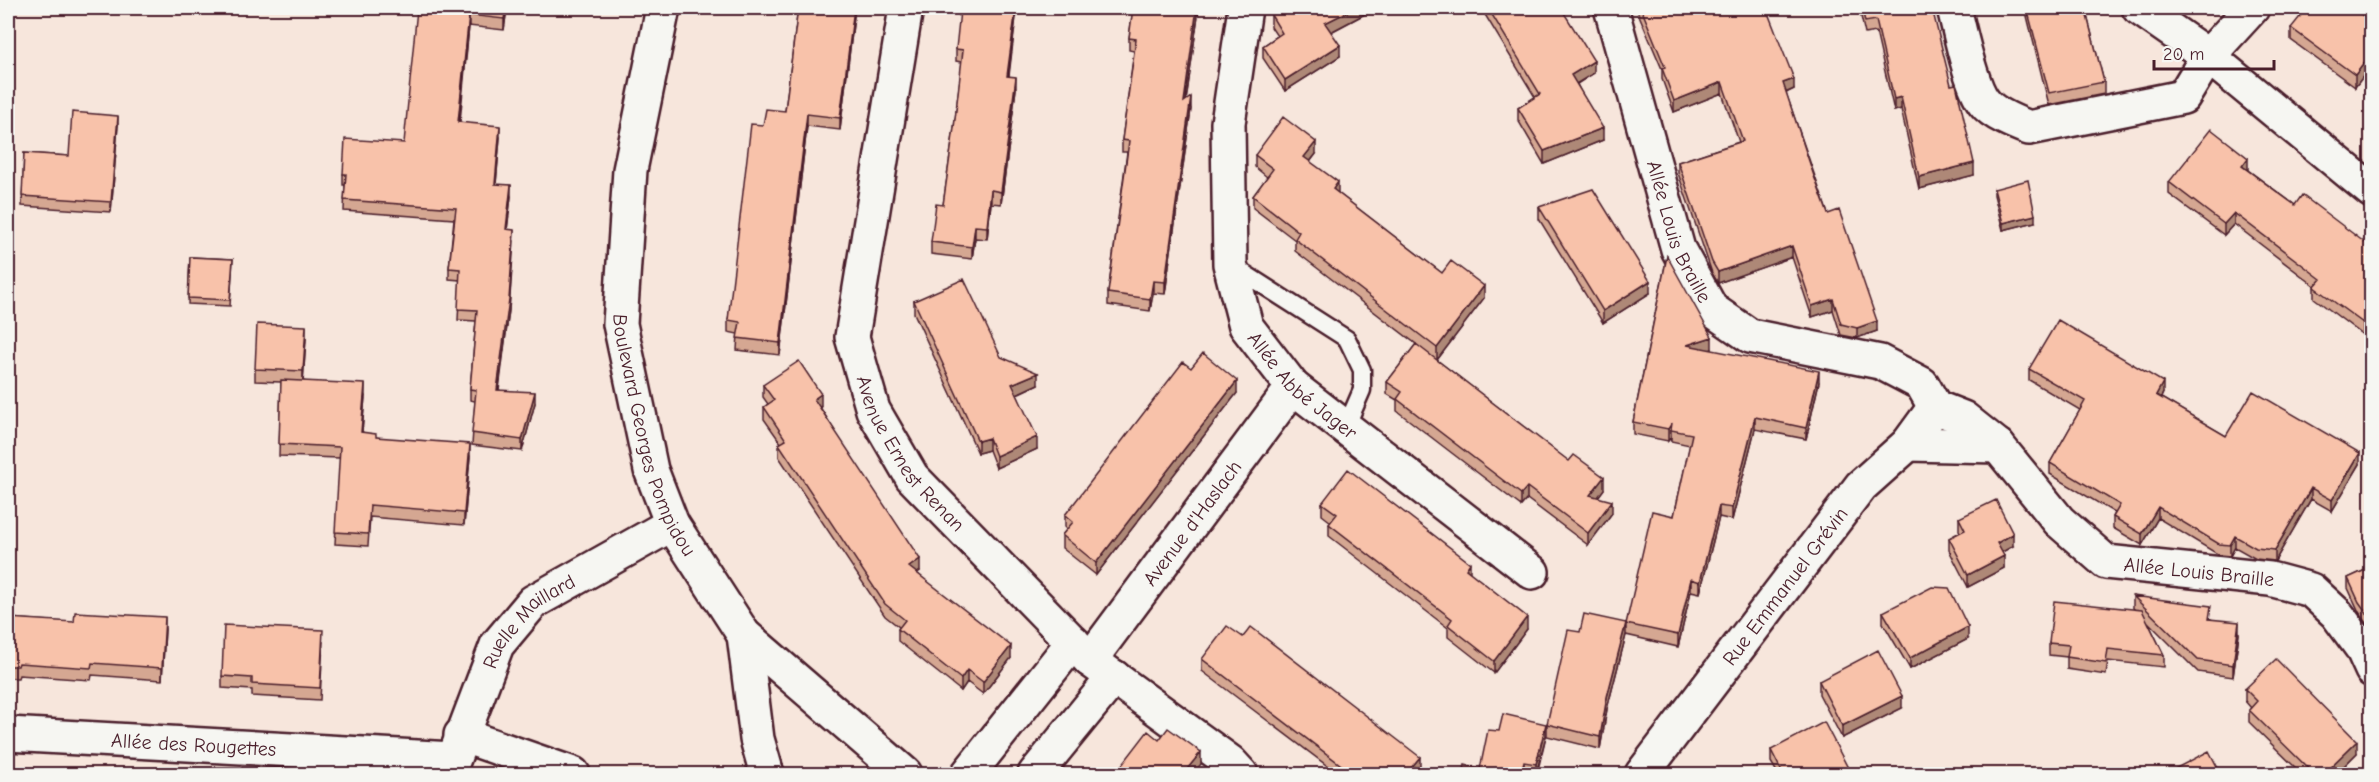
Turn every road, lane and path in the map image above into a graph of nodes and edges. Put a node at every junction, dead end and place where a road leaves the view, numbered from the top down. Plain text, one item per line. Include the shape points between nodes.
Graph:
1 (663, 8) edge
2 (906, 8) edge
3 (1245, 8) edge
4 (1611, 8) edge
5 (1954, 8) edge
6 (2139, 8) edge
7 (2252, 8) edge
8 (2208, 56) junction
9 (2372, 191) edge
10 (1230, 264) junction
11 (1293, 387) junction
12 (1929, 395) junction
13 (1346, 428) junction
14 (1908, 444) junction
15 (1998, 446) junction
16 (672, 524) junction
17 (1532, 572) dead end
18 (744, 635) junction
19 (1092, 660) junction
20 (2372, 670) edge
21 (8, 734) edge
22 (454, 756) edge
23 (573, 774) edge
24 (766, 774) edge
25 (905, 774) edge
26 (968, 774) edge
27 (1035, 774) edge
28 (1241, 774) edge
29 (1642, 774) edge

1 - 16 street, Boulevard Georges Pompidou via 630,170 620,324 651,470
2 - 19 street, Avenue Ernest Renan via 852,337 873,410 912,477
3 - 10 street, Allée Abbé Jager via 1228,123
4 - 12 street, Allée Louis Braille via 1678,249 1711,309 1750,336 1880,362
5 - 8 street via 1984,103 2012,122 2029,128 2183,97
6 - 8 street
7 - 8 street
8 - 9 street
10 - 11 street, Allée Abbé Jager via 1246,326
10 - 13 lane via 1347,339 1362,370 1362,390
11 - 13 street, Allée Abbé Jager
11 - 19 street, Avenue d'Haslach
12 - 14 street, Rue Emmanuel Grévin
12 - 15 street, Allée Louis Braille
13 - 17 street, Allée Abbé Jager
14 - 15 street
14 - 29 street, Rue Emmanuel Grévin via 1860,486
15 - 20 street, Allée Louis Braille via 2059,521 2106,562 2270,579 2312,590 2337,614 2362,648
16 - 18 street, Boulevard Georges Pompidou
16 - 22 street, Ruelle Maillard via 533,602 497,645
18 - 24 street via 757,739
18 - 25 street, Boulevard Georges Pompidou
19 - 26 street, Avenue d'Haslach
19 - 27 street, Avenue d'Haslach
19 - 28 street, Avenue Ernest Renan
21 - 22 street, Allée des Rougettes
22 - 23 street, Allée des Rougettes

